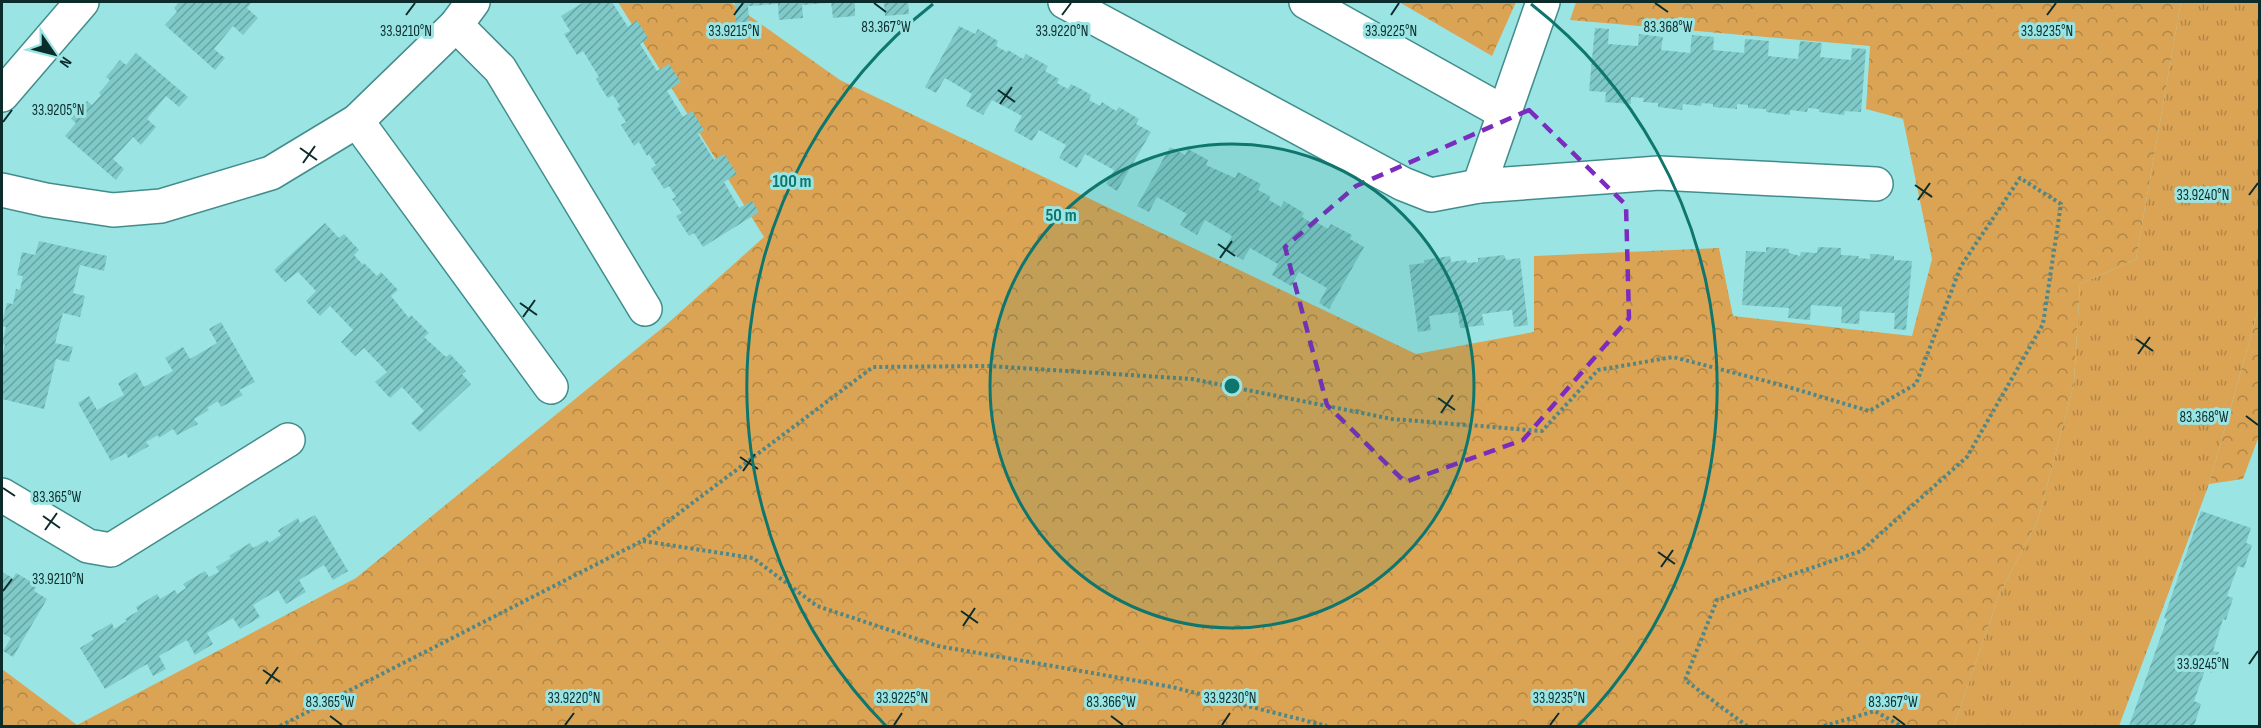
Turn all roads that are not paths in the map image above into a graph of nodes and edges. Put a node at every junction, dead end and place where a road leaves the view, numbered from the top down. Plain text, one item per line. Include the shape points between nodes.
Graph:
1 (82, 2) edge
2 (1065, 2) edge
3 (1306, 2) edge
4 (1543, 2) edge
5 (465, 13) edge
6 (2, 95) edge
7 (1503, 112) junction
8 (357, 121) junction
9 (1876, 184) dead end
10 (1479, 186) junction
11 (2, 190) edge
12 (645, 309) dead end
13 (551, 387) dead end
14 (288, 440) dead end
15 (2, 495) edge

1 - 6 lane
2 - 10 lane via 1403,184 1431,195
3 - 7 lane
4 - 7 lane
5 - 8 lane
5 - 12 lane
7 - 10 lane
8 - 11 lane via 271,173 161,206 113,210
8 - 13 lane
9 - 10 lane via 1659,173
14 - 15 lane via 111,550 88,546

